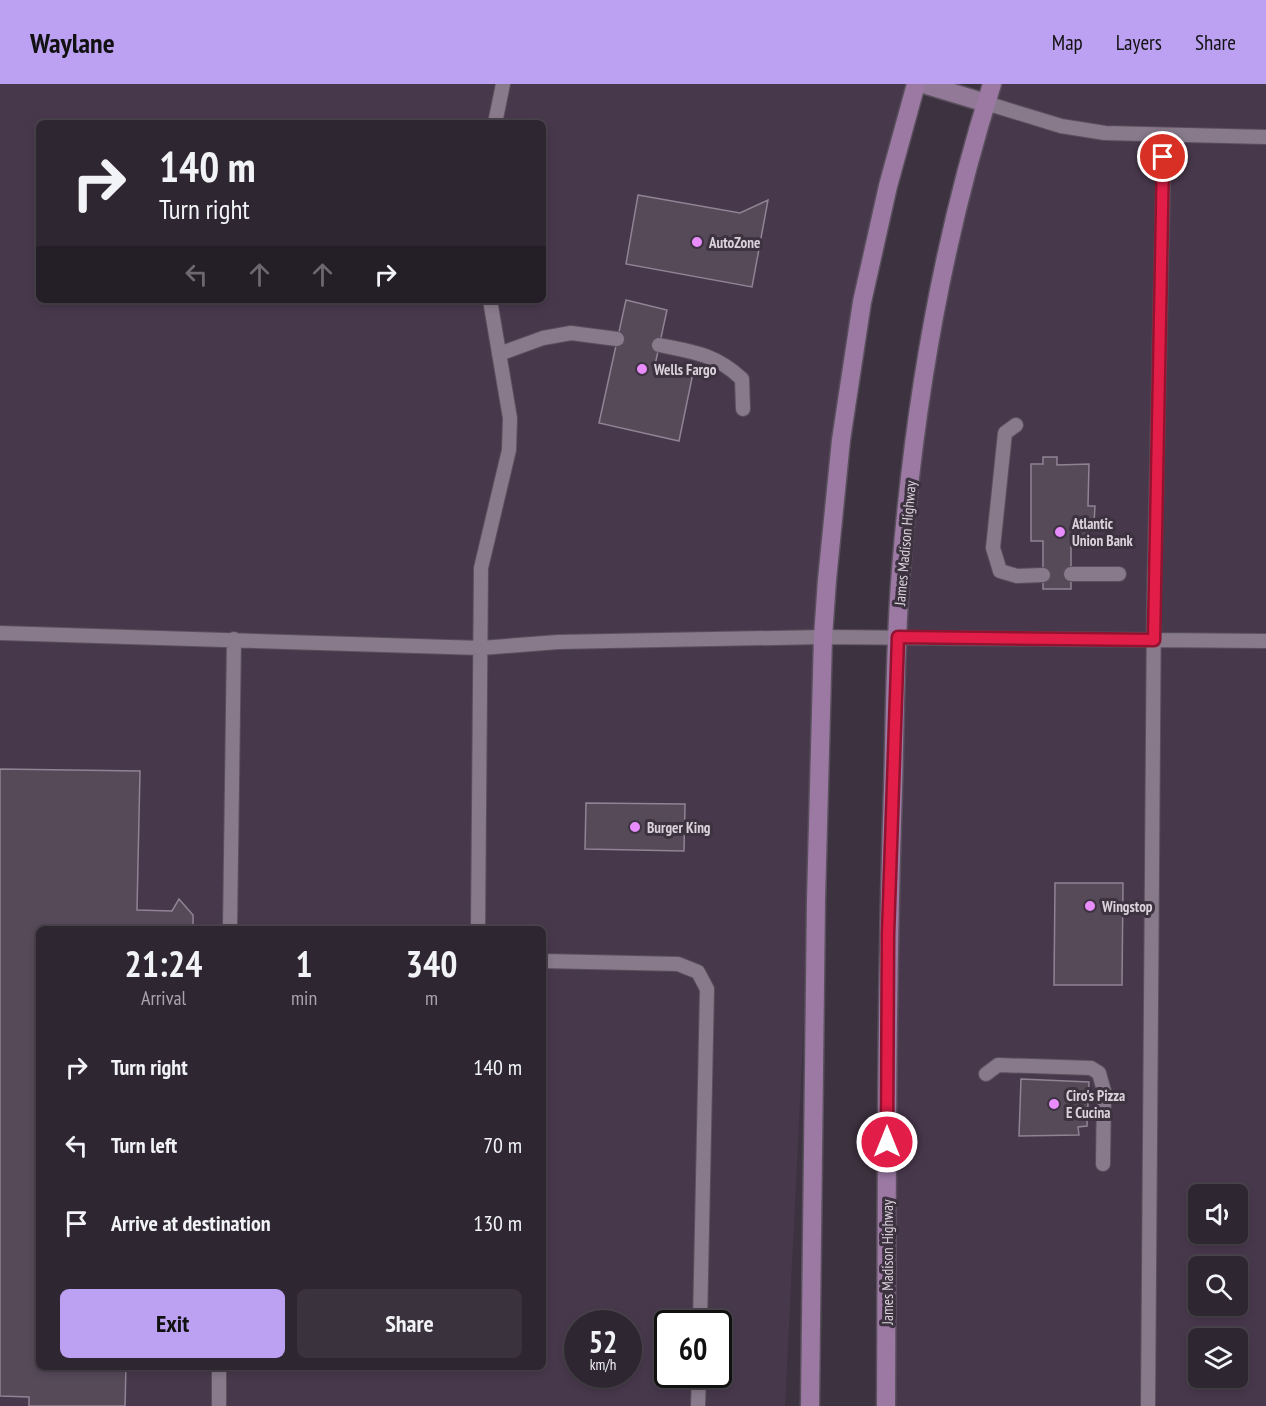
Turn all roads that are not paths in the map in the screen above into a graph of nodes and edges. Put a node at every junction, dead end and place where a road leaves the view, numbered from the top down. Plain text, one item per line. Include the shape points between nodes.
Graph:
1 (503, 84) edge
2 (916, 84) edge
3 (923, 84) edge
4 (992, 84) edge
5 (986, 103) junction
6 (496, 120) edge
7 (1164, 135) junction
8 (1266, 137) edge
9 (490, 303) edge
10 (617, 339) dead end
11 (659, 345) dead end
12 (499, 354) junction
13 (743, 409) dead end
14 (1016, 425) dead end
15 (1071, 574) dead end
16 (1119, 574) dead end
17 (1043, 575) dead end
18 (0, 633) edge
19 (823, 637) junction
20 (898, 637) junction
21 (234, 639) junction
22 (1154, 640) junction
23 (1266, 641) edge
24 (481, 648) junction
25 (230, 926) edge
26 (478, 926) edge
27 (546, 961) edge
28 (986, 1074) dead end
29 (1103, 1164) dead end
30 (700, 1310) edge
31 (219, 1370) edge
32 (699, 1388) edge
33 (219, 1406) edge
34 (698, 1406) edge
35 (810, 1406) edge
36 (886, 1406) edge
37 (1148, 1406) edge

1 - 6 lane
2 - 19 main road via 862,302 841,440
3 - 5 street
4 - 5 main road, James Madison Highway
5 - 7 lane via 1061,126 1105,133
5 - 20 main road, James Madison Highway via 957,209 918,411
7 - 8 lane
7 - 22 lane
9 - 12 lane
10 - 12 lane via 571,333 543,338
11 - 13 lane via 702,353 727,365 742,380
12 - 24 lane via 510,418 509,450 481,568
14 - 17 lane via 1005,433 993,548 1000,571 1017,576
15 - 16 lane
18 - 21 lane
19 - 20 lane
19 - 24 lane via 558,642
19 - 35 main road
20 - 22 lane
20 - 36 main road, James Madison Highway via 888,934
21 - 24 lane
21 - 25 lane
22 - 23 lane
22 - 37 lane
24 - 26 lane
27 - 30 lane via 678,964 698,972 707,988
28 - 29 lane via 998,1065 1091,1068 1099,1073 1104,1091
31 - 33 lane
32 - 34 lane

